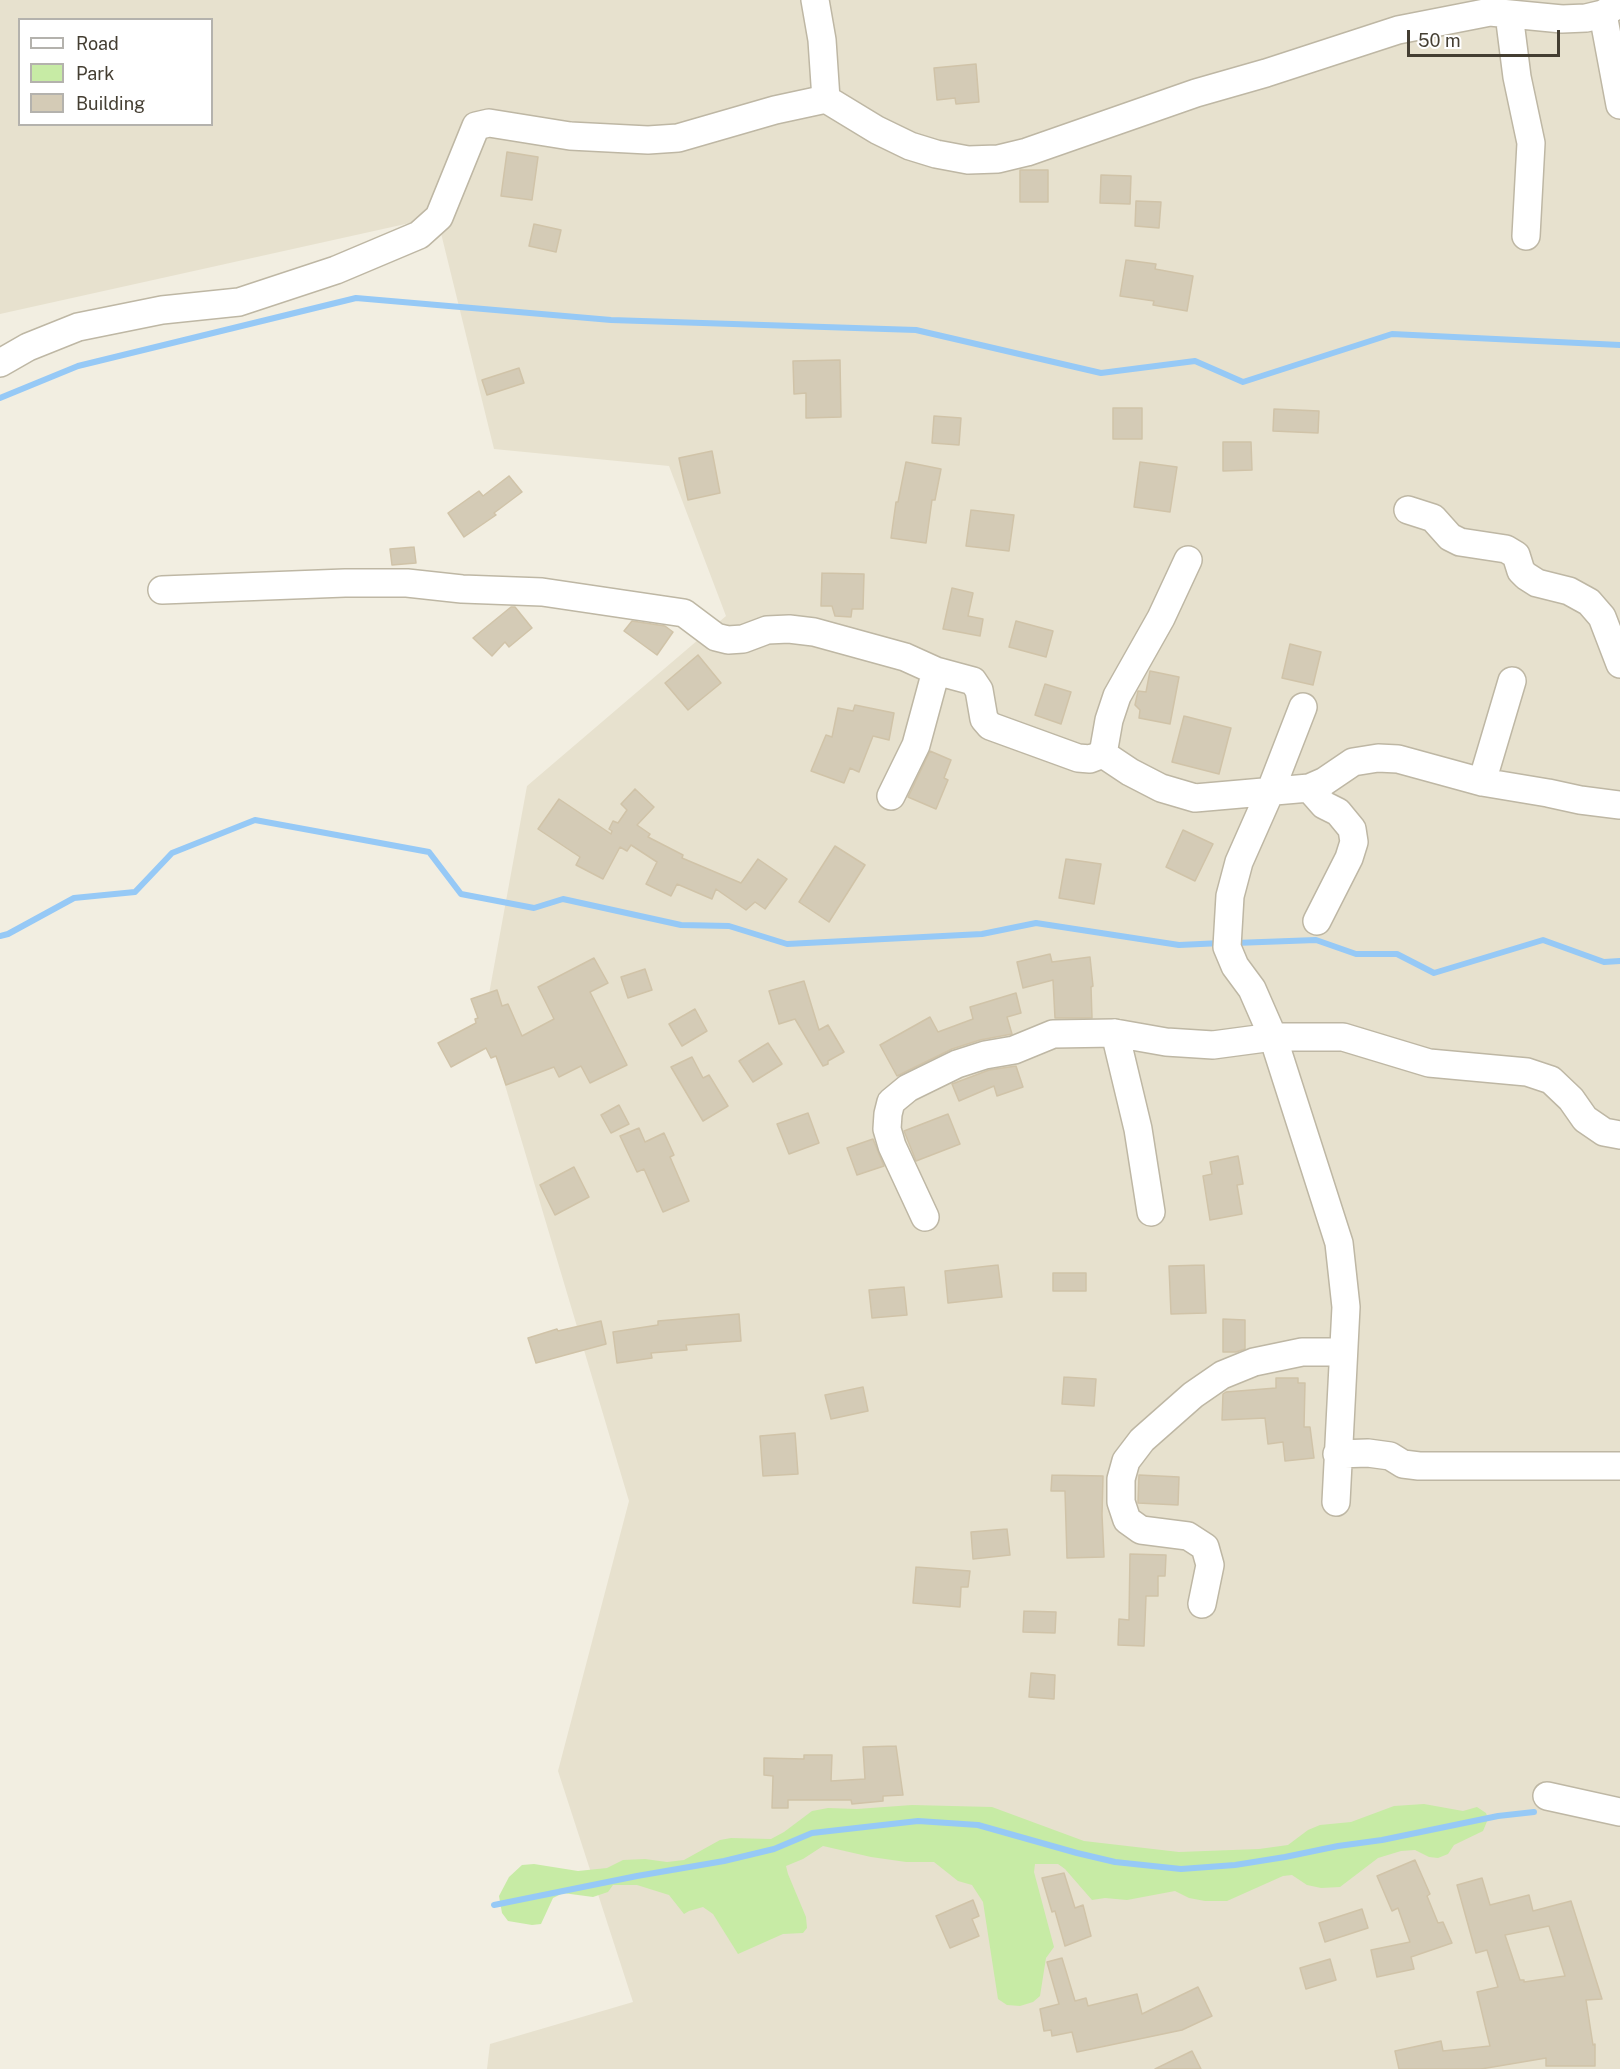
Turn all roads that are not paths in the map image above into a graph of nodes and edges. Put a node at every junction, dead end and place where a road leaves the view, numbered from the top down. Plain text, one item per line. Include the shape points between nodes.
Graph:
1 (815, 0) edge
2 (1493, 9) edge
3 (1612, 9) edge
4 (826, 99) junction
5 (1620, 105) edge
6 (1526, 236) dead end
7 (0, 363) edge
8 (1408, 510) dead end
9 (1188, 560) dead end
10 (162, 590) dead end
11 (1620, 664) edge
12 (936, 670) junction
13 (1512, 681) dead end
14 (1303, 707) dead end
15 (1103, 754) junction
16 (1482, 782) junction
17 (1309, 788) junction
18 (1270, 792) junction
19 (891, 796) dead end
20 (1620, 805) edge
21 (1317, 921) dead end
22 (1115, 1033) junction
23 (1273, 1037) junction
24 (1620, 1135) edge
25 (1151, 1212) dead end
26 (925, 1217) dead end
27 (1343, 1352) junction
28 (1337, 1454) junction
29 (1620, 1466) edge
30 (1336, 1502) dead end
31 (1202, 1605) dead end
32 (1547, 1796) dead end
33 (1620, 1812) edge

1 - 4 street
2 - 3 street via 1562,19 1586,18
2 - 4 street via 1398,30 999,159 968,160 910,146
2 - 6 street via 1517,77 1529,130 1532,152
3 - 5 street
4 - 7 street via 678,138 570,136 489,123 476,126 439,217 419,235 336,270 239,302 162,310 78,327
8 - 11 street via 1433,518 1460,542 1506,549 1516,555 1526,576 1589,602 1602,617
9 - 15 street via 1117,696
10 - 12 street via 408,583 542,592 684,613 716,637 728,640 767,630 814,632 905,657
12 - 15 street via 973,681 979,690 984,719 990,726 1078,758
12 - 19 street via 916,745
13 - 16 street
14 - 18 street
15 - 18 street via 1161,788 1196,798
16 - 17 street via 1398,759 1377,758 1353,762
16 - 20 street
17 - 18 street
17 - 21 street via 1324,805 1338,812 1352,829 1354,842
18 - 23 street via 1239,862 1230,896 1227,947 1252,989
22 - 23 street via 1213,1045
22 - 25 street via 1138,1129
22 - 26 street via 1053,1034 940,1072 908,1088 891,1102 887,1129 892,1146
23 - 24 street via 1343,1037 1429,1063 1527,1072 1551,1080 1585,1119 1604,1132
23 - 27 street via 1339,1243 1346,1307
27 - 28 street
27 - 31 street via 1302,1352 1254,1362 1222,1375 1142,1440 1126,1461 1121,1502 1127,1520 1141,1530 1188,1536 1205,1547 1210,1565
28 - 29 street via 1390,1456 1403,1464 1419,1466
28 - 30 street
32 - 33 street

